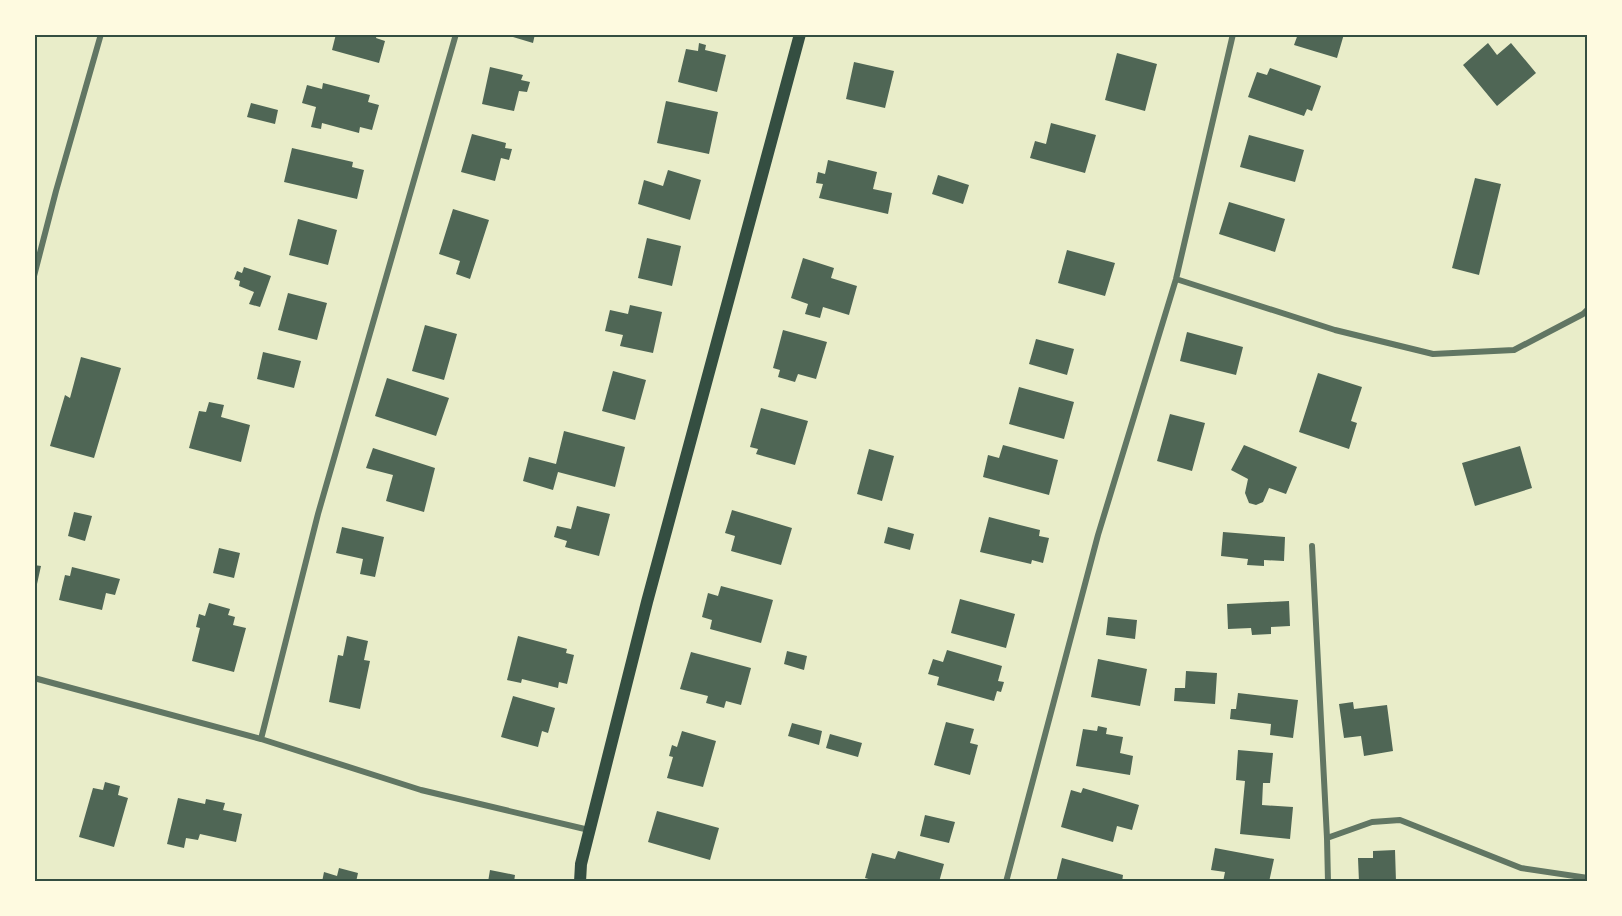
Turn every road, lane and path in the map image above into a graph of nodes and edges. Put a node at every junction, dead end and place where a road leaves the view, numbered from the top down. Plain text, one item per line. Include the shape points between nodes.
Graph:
1 (101, 34) edge
2 (456, 34) edge
3 (800, 34) edge
4 (1233, 34) edge
5 (34, 276) edge
6 (1176, 279) junction
7 (1587, 309) edge
8 (1312, 546) dead end
9 (34, 678) edge
10 (261, 739) junction
11 (589, 830) junction
12 (1327, 838) junction
13 (1587, 878) edge
14 (580, 882) edge
15 (1006, 882) edge
16 (1328, 882) edge

1 - 5 street
2 - 10 street via 318,514
3 - 11 main road
4 - 6 street
6 - 7 street via 1335,330 1433,354 1514,350
6 - 15 street via 1098,535
8 - 12 street
9 - 10 street
10 - 11 street via 421,790
11 - 14 main road
12 - 13 street via 1372,822 1400,820 1521,868
12 - 16 street

